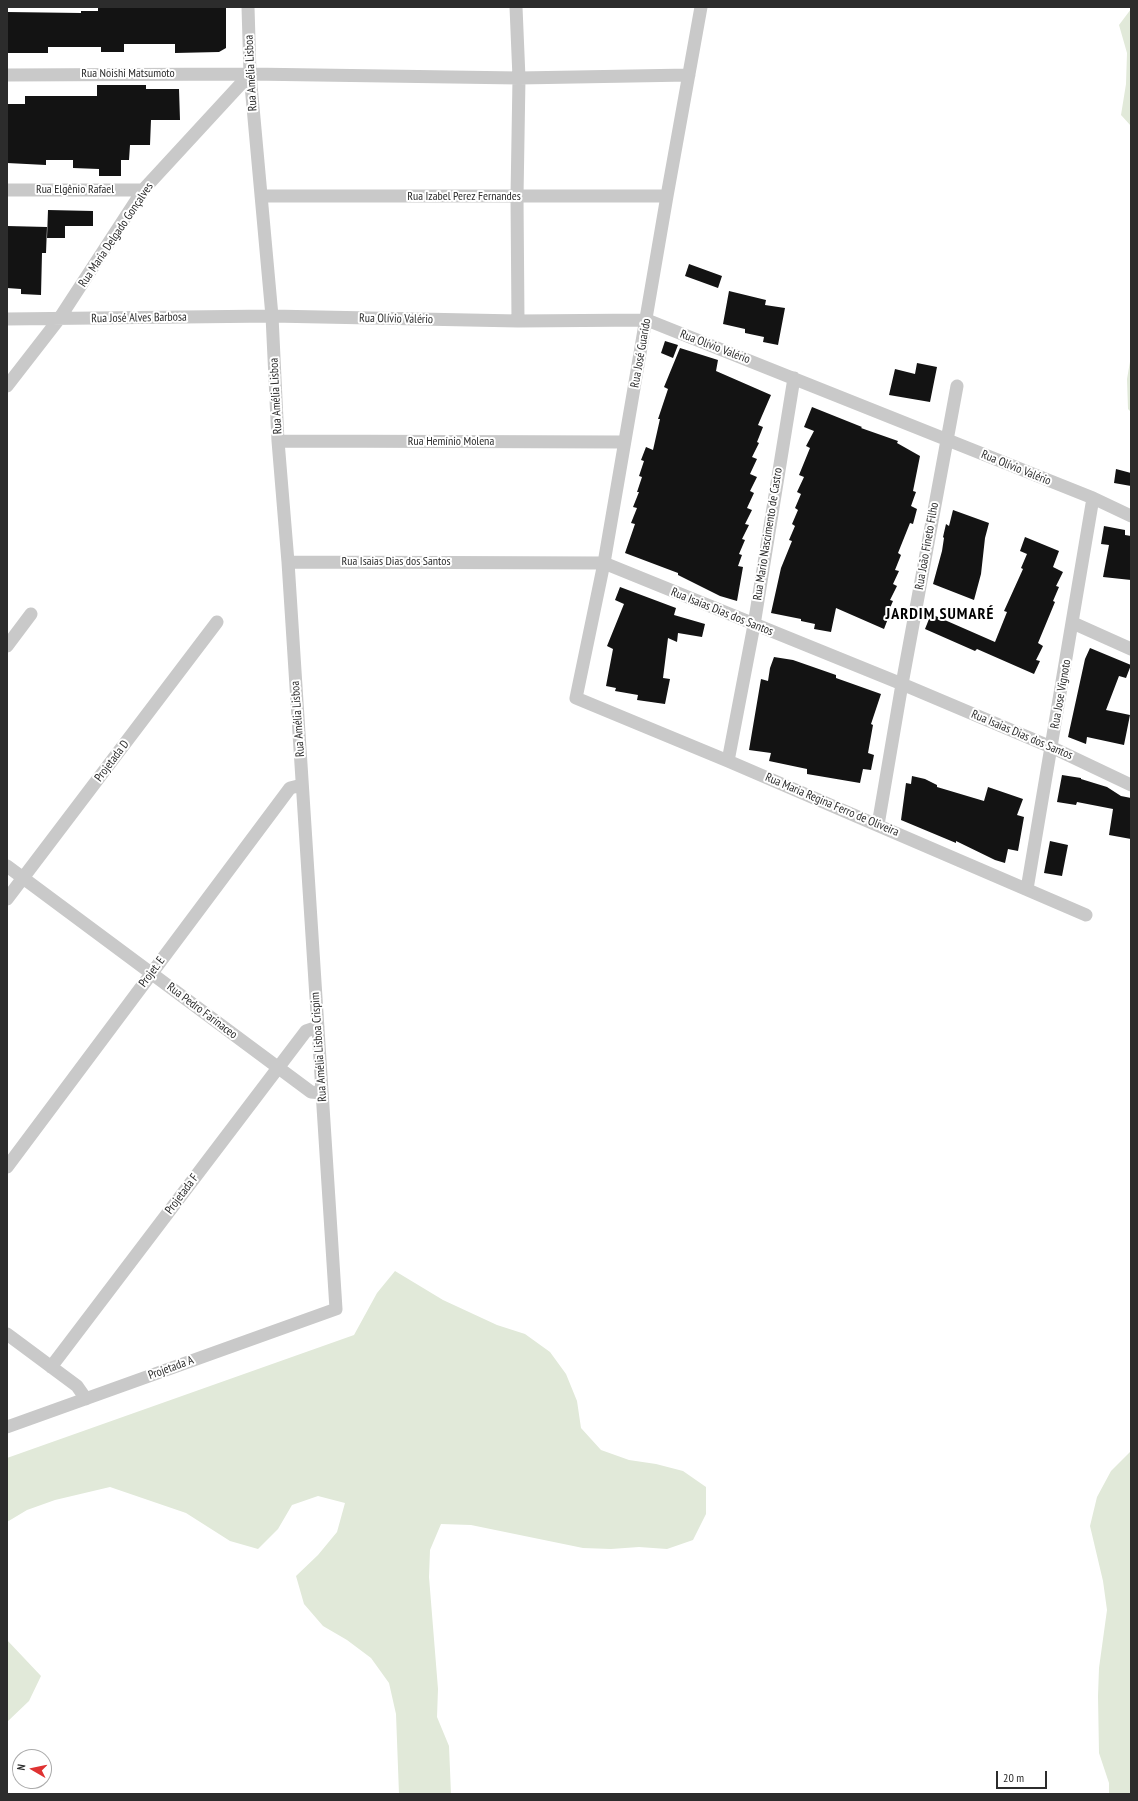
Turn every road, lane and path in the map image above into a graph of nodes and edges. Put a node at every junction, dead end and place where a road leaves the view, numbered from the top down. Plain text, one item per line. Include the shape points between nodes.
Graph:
1 (248, 7) edge
2 (516, 7) edge
3 (701, 7) edge
4 (250, 74) junction
5 (7, 75) edge
6 (689, 75) junction
7 (519, 78) junction
8 (7, 190) edge
9 (144, 190) junction
10 (261, 196) junction
11 (667, 196) junction
12 (517, 197) junction
13 (272, 316) junction
14 (7, 319) edge
15 (59, 319) junction
16 (647, 320) junction
17 (518, 321) junction
18 (794, 378) junction
19 (7, 386) edge
20 (957, 386) dead end
21 (947, 440) junction
22 (278, 441) junction
23 (624, 442) junction
24 (1093, 498) junction
25 (1131, 516) edge
26 (288, 562) junction
27 (604, 563) junction
28 (31, 614) dead end
29 (217, 622) dead end
30 (1073, 623) junction
31 (754, 625) junction
32 (7, 646) edge
33 (1131, 649) edge
34 (902, 684) junction
35 (576, 698) joint
36 (1052, 747) junction
37 (728, 761) junction
38 (302, 784) junction
39 (1131, 785) edge
40 (878, 825) junction
41 (7, 866) edge
42 (23, 878) junction
43 (1027, 889) junction
44 (7, 899) edge
45 (1086, 915) dead end
46 (152, 973) junction
47 (318, 1027) junction
48 (278, 1067) junction
49 (322, 1093) junction
50 (7, 1167) edge
51 (336, 1309) joint
52 (7, 1334) edge
53 (51, 1366) junction
54 (86, 1399) junction
55 (7, 1427) edge

1 - 4 street, Rua Amélia Lisboa
2 - 7 street
3 - 6 street, Rua José Guarido
4 - 5 street, Rua Noishi Matsumoto
4 - 7 street, Rua Noishi Matsumoto
4 - 9 street, Rua Maria Delgado Gonçalves
4 - 10 street, Rua Amélia Lisboa
6 - 7 street, Rua Noishi Matsumoto
6 - 11 street, Rua José Guarido
7 - 12 street
8 - 9 street, Rua Elgênio Rafael
9 - 15 street, Rua Maria Delgado Gonçalves
10 - 12 street, Rua Izabel Perez Fernandes
10 - 13 street, Rua Amélia Lisboa
11 - 12 street, Rua Izabel Perez Fernandes
11 - 16 street, Rua José Guarido
12 - 17 street
13 - 15 street, Rua José Alves Barbosa
13 - 17 street, Rua Olívio Valério
13 - 22 street, Rua Amélia Lisboa
14 - 15 street, Rua José Alves Barbosa
15 - 19 street, Rua Maria Delgado Gonçalves
16 - 17 street, Rua Olívio Valério
16 - 18 street, Rua Olívio Valério
16 - 23 street, Rua José Guarido
18 - 21 street, Rua Olívio Valério
18 - 31 street, Rua Mario Nascimento de Castro
20 - 21 street, Rua João Fineto Filho
21 - 24 street, Rua Olívio Valério
21 - 34 street, Rua João Fineto Filho
22 - 23 street, Rua Hemínio Molena
22 - 26 street, Rua Amélia Lisboa
23 - 27 street, Rua José Guarido
24 - 25 street, Rua Olívio Valério
24 - 30 street, Rua Jose Vignoto
26 - 27 street, Rua Isaias Dias dos Santos
26 - 38 street, Rua Amélia Lisboa
27 - 31 street, Rua Isaias Dias dos Santos
27 - 35 street, Rua José Guarido
28 - 32 street
29 - 42 street, Projetada D
30 - 33 street
30 - 36 street, Rua Jose Vignoto
31 - 34 street, Rua Isaias Dias dos Santos
31 - 37 street, Rua Mario Nascimento de Castro
34 - 36 street, Rua Isaias Dias dos Santos
34 - 40 street, Rua João Fineto Filho
35 - 37 street, Rua Maria Regina Ferro de Oliveira
36 - 39 street, Rua Isaias Dias dos Santos
36 - 43 street, Rua Jose Vignoto
37 - 40 street, Rua Maria Regina Ferro de Oliveira
38 - 46 street, Projet. E via 290,788
38 - 47 street, Rua Amélia Lisboa Crispim
40 - 43 street, Rua Maria Regina Ferro de Oliveira
41 - 42 street, Rua Pedro Farinaceo
42 - 44 street, Projetada D
42 - 46 street, Rua Pedro Farinaceo
43 - 45 street, Rua Maria Regina Ferro de Oliveira
46 - 48 street, Rua Pedro Farinaceo
46 - 50 street, Projet. E
47 - 48 street, Projetada F via 306,1031
47 - 49 street, Rua Amélia Lisboa Crispim
48 - 49 street, Rua Pedro Farinaceo via 312,1092
48 - 53 street, Projetada F
49 - 51 street, Rua Amélia Lisboa Crispim
51 - 54 street, Projetada A
52 - 53 street
53 - 54 street via 77,1386
54 - 55 street, Projetada A

